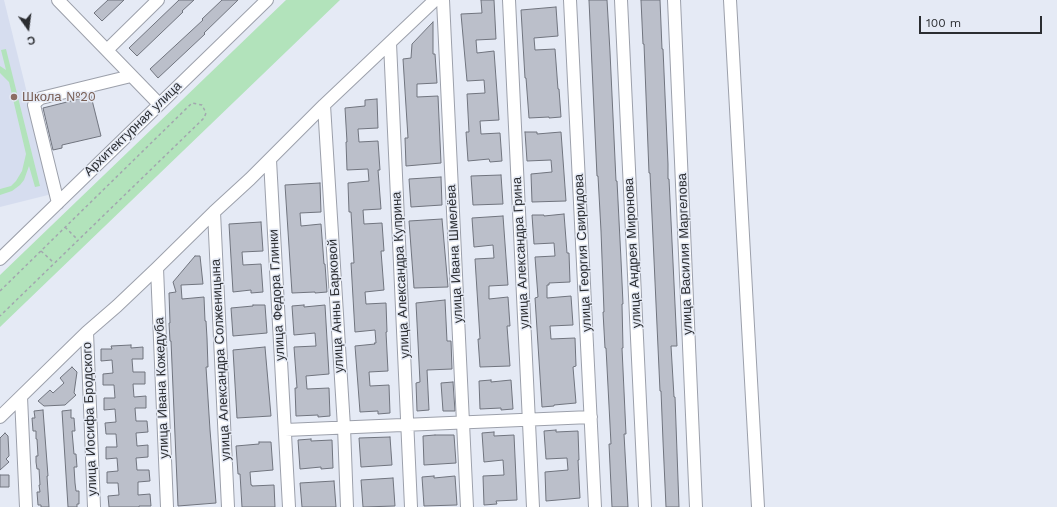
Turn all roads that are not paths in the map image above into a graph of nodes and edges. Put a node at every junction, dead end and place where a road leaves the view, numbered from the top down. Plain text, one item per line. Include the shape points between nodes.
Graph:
1 (58, 0) edge
2 (158, 0) edge
3 (267, 0) edge
4 (435, 0) edge
5 (443, 0) edge
6 (509, 0) edge
7 (570, 0) edge
8 (621, 0) edge
9 (674, 0) edge
10 (730, 0) edge
11 (390, 43) junction
12 (107, 50) junction
13 (132, 76) junction
14 (159, 104) junction
15 (324, 105) junction
16 (270, 160) junction
17 (58, 203) junction
18 (214, 212) junction
19 (0, 259) edge
20 (157, 268) junction
21 (87, 332) junction
22 (21, 396) junction
23 (0, 417) edge
24 (591, 417) junction
25 (529, 420) junction
26 (463, 422) junction
27 (407, 425) junction
28 (344, 427) junction
29 (285, 430) junction
30 (26, 507) edge
31 (94, 507) edge
32 (167, 507) edge
33 (228, 507) edge
34 (289, 507) edge
35 (347, 507) edge
36 (411, 507) edge
37 (467, 507) edge
38 (533, 507) edge
39 (595, 507) edge
40 (645, 507) edge
41 (696, 507) edge
42 (758, 507) edge

1 - 12 street
2 - 12 street
3 - 14 street, Архитектурная улица
4 - 11 street
5 - 26 street, улица Ивана Шмелёва
6 - 25 street, улица Александра Грина
7 - 24 street, улица Георгия Свиридова
8 - 40 street, улица Андрея Миронова
9 - 41 street, улица Василия Маргелова
10 - 42 street
11 - 15 street
11 - 27 street, улица Александра Куприна
12 - 13 street
13 - 14 street
13 - 17 street via 41,98 34,105
14 - 17 street, Архитектурная улица
15 - 16 street
15 - 28 street, улица Анны Барковой
16 - 18 street
16 - 29 street, улица Федора Глинки
17 - 19 street, Архитектурная улица
18 - 20 street
18 - 33 street, улица Александра Солженицына
20 - 21 street
20 - 32 street, улица Ивана Кожедуба
21 - 22 street
21 - 31 street, улица Иосифа Бродского
22 - 23 street
22 - 30 street
24 - 25 street
24 - 39 street, улица Георгия Свиридова
25 - 26 street
25 - 38 street, улица Александра Грина
26 - 27 street
26 - 37 street, улица Ивана Шмелёва
27 - 28 street
27 - 36 street, улица Александра Куприна
28 - 29 street
28 - 35 street, улица Анны Барковой
29 - 34 street, улица Федора Глинки

